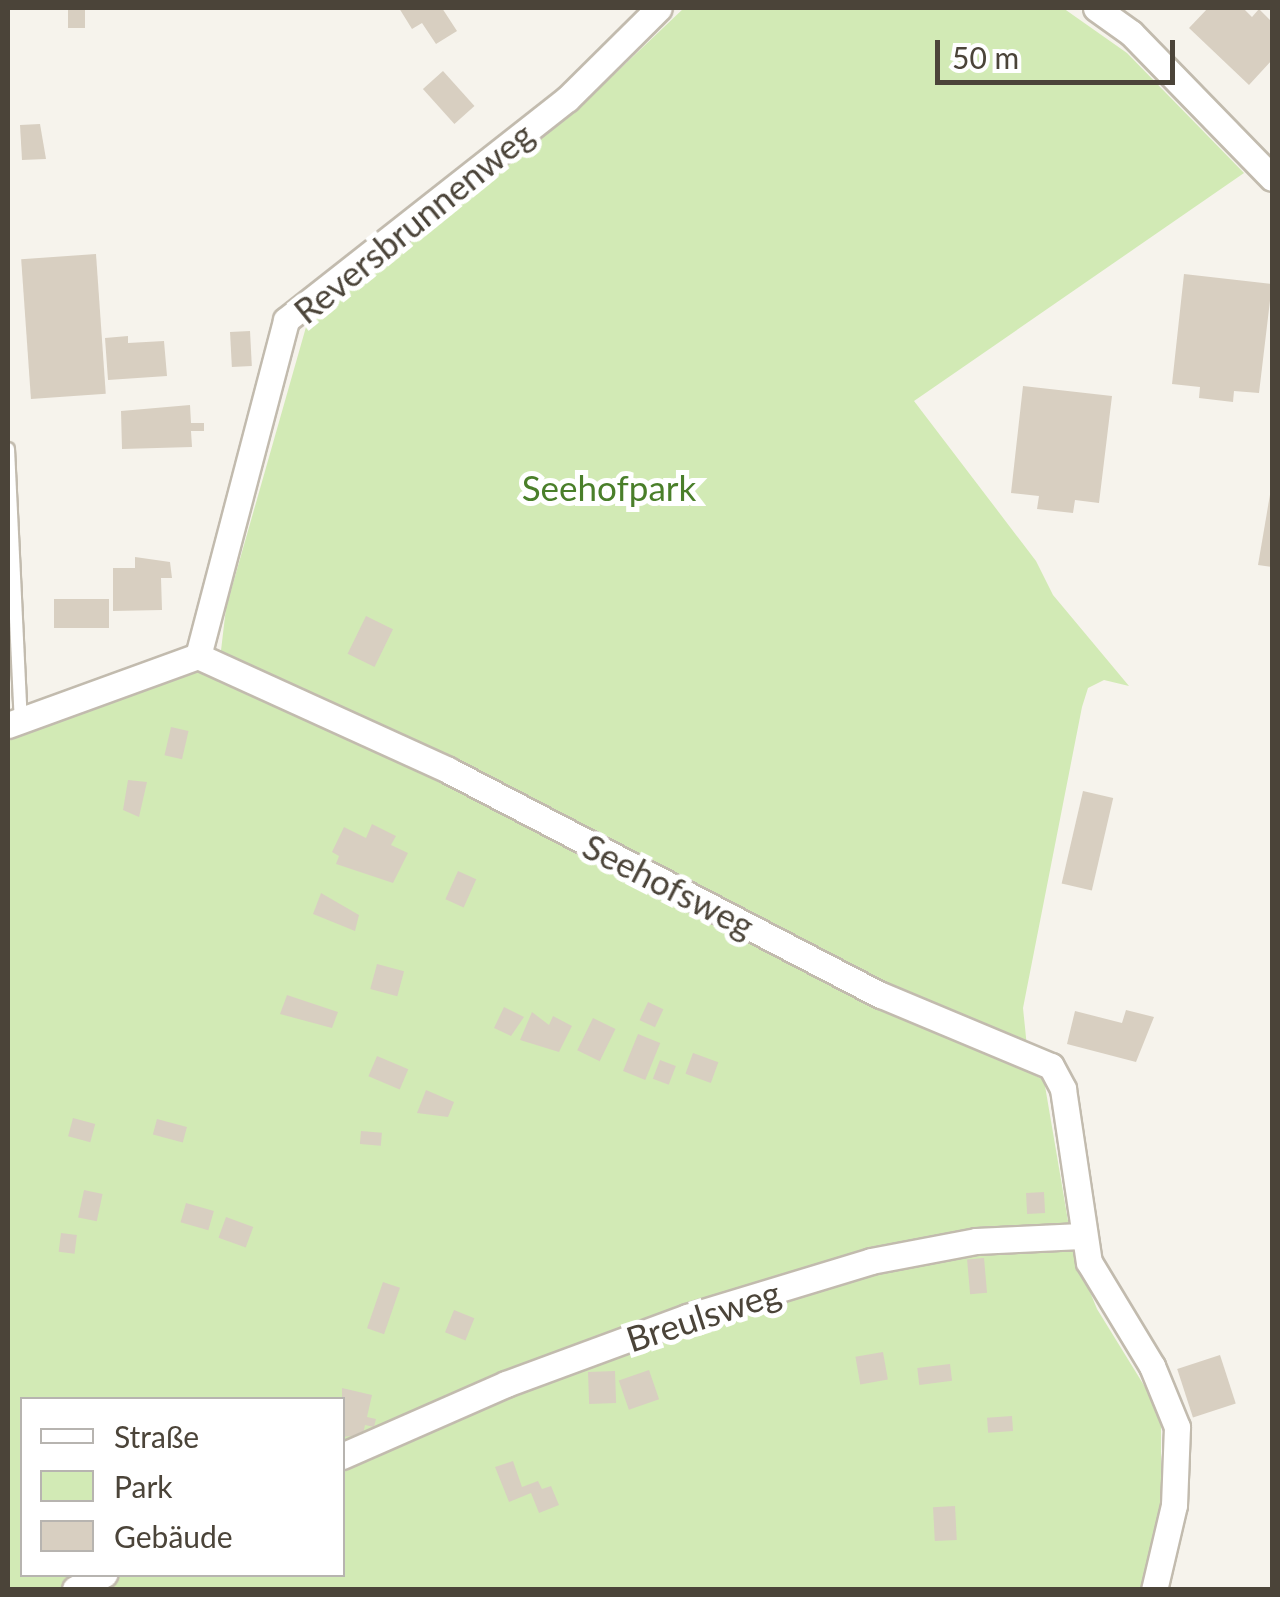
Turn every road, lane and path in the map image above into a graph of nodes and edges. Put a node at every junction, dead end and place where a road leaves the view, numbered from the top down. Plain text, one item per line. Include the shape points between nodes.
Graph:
1 (659, 8) edge
2 (1096, 8) edge
3 (1272, 178) edge
4 (8, 449) edge
5 (198, 656) junction
6 (14, 722) edge
7 (1081, 1236) junction
8 (345, 1455) edge
9 (98, 1577) edge
10 (75, 1589) edge
11 (1154, 1590) edge

1 - 5 street, Reversbrunnenweg via 566,99 286,320
2 - 3 street via 1131,33
4 - 6 lane
5 - 6 street
5 - 7 street, Seehofsweg via 448,770 881,995 1038,1058 1059,1075
7 - 8 street, Breulsweg via 960,1244 834,1272 686,1317 506,1384
7 - 11 street via 1102,1290 1171,1401 1177,1427 1174,1505
9 - 10 street

